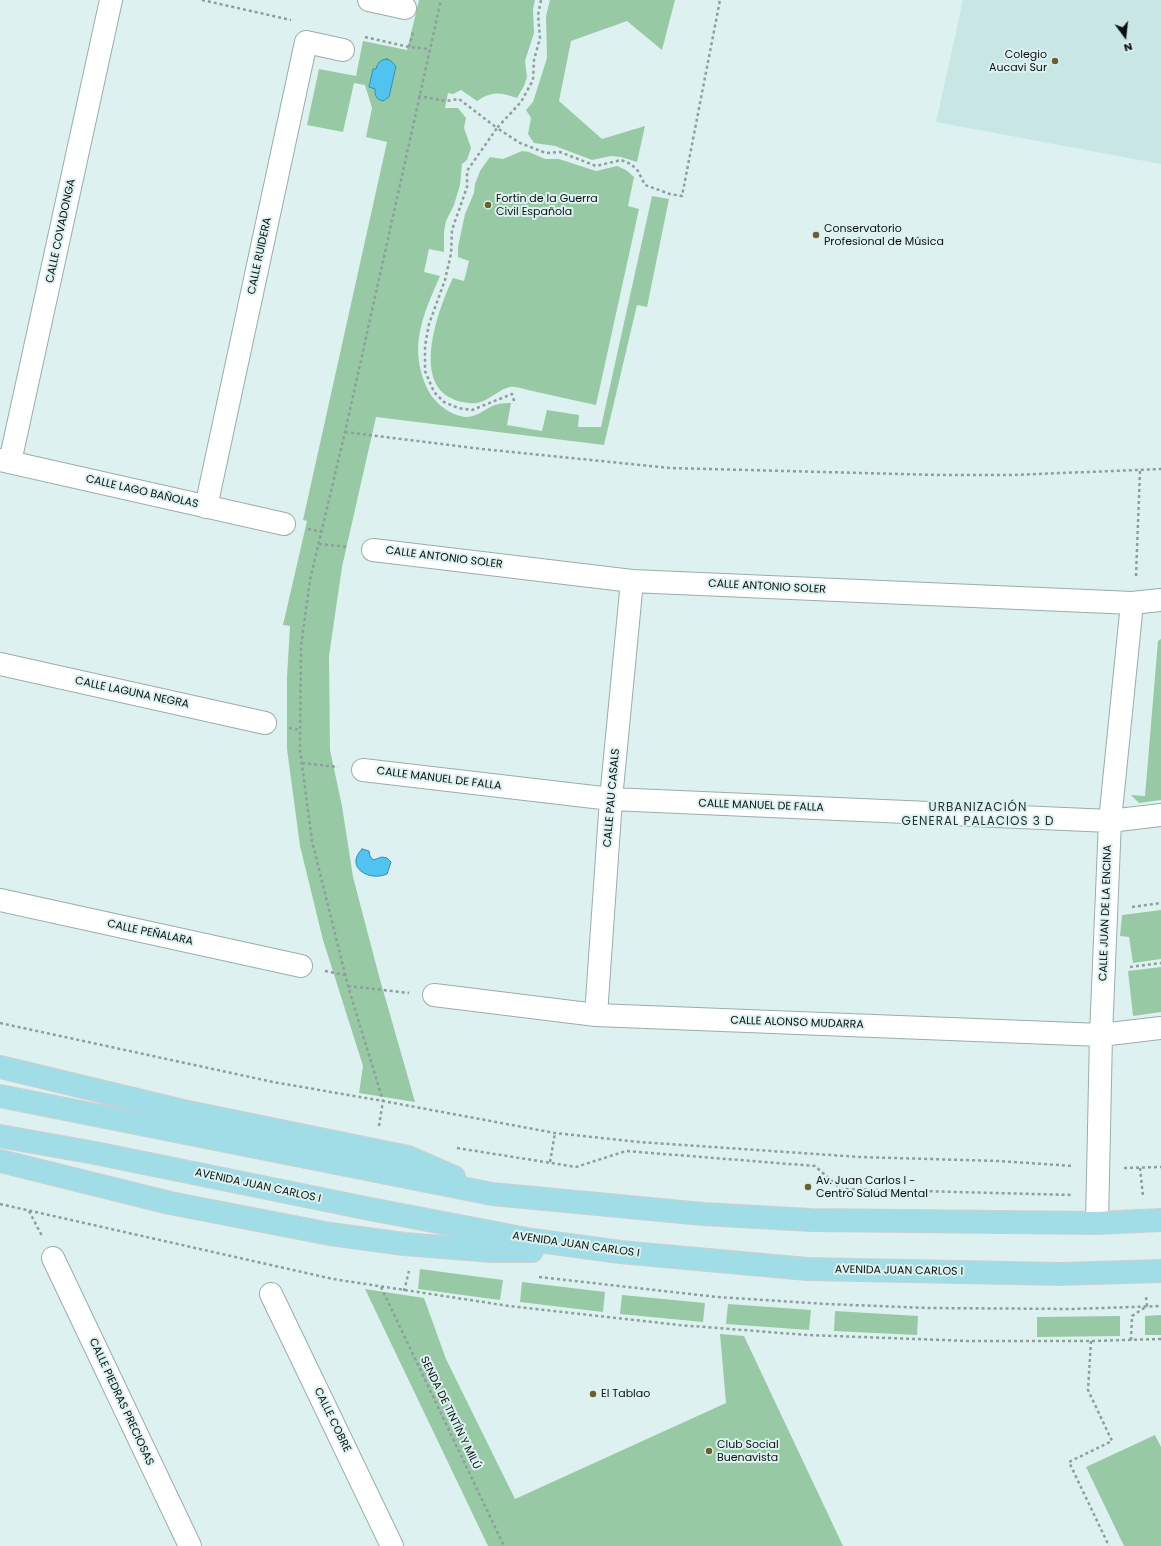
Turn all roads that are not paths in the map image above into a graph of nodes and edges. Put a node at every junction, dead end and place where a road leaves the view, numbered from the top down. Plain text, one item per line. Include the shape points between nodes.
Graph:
1 (112, 0) edge
2 (370, 0) edge
3 (405, 8) dead end
4 (343, 50) dead end
5 (5, 461) edge
6 (206, 507) junction
7 (284, 524) dead end
8 (373, 550) dead end
9 (632, 581) junction
10 (1161, 600) edge
11 (1134, 603) junction
12 (0, 664) edge
13 (265, 722) dead end
14 (363, 770) road end
15 (611, 799) junction
16 (1161, 815) edge
17 (1110, 821) junction
18 (0, 900) edge
19 (301, 966) dead end
20 (434, 995) road end
21 (596, 1015) junction
22 (1161, 1028) edge
23 (1101, 1034) junction
24 (0, 1067) edge
25 (0, 1096) edge
26 (0, 1136) edge
27 (0, 1161) edge
28 (492, 1194) junction
29 (1161, 1220) edge
30 (1097, 1223) junction
31 (620, 1252) junction
32 (53, 1258) dead end
33 (1161, 1271) edge
34 (271, 1294) dead end
35 (190, 1546) edge
36 (392, 1546) edge

1 - 5 street, CALLE COVADONGA
2 - 3 street
4 - 6 street, CALLE RUIDERA via 306,42
5 - 6 street, CALLE LAGO BAÑOLAS
6 - 7 street, CALLE LAGO BAÑOLAS
8 - 9 street, CALLE ANTONIO SOLER
9 - 11 street, CALLE ANTONIO SOLER
9 - 15 street, CALLE PAU CASALS
10 - 11 street, CALLE ANTONIO SOLER
11 - 17 street, CALLE JUAN DE LA ENCINA
12 - 13 street, CALLE LAGUNA NEGRA
14 - 15 street, CALLE MANUEL DE FALLA
15 - 17 street, CALLE MANUEL DE FALLA
15 - 21 street, CALLE PAU CASALS
16 - 17 street, CALLE MANUEL DE FALLA
17 - 23 street, CALLE JUAN DE LA ENCINA
18 - 19 street, CALLE PEÑALARA
20 - 21 street, CALLE ALONSO MUDARRA
21 - 23 street, CALLE ALONSO MUDARRA
22 - 23 street, CALLE ALONSO MUDARRA
23 - 30 street, CALLE JUAN DE LA ENCINA
24 - 28 main road via 183,1111 408,1157
25 - 28 main road
26 - 31 main road, AVENIDA JUAN CARLOS I via 532,1240
27 - 31 main road via 170,1203 330,1234 404,1244 492,1250
28 - 30 main road via 703,1214 811,1220
29 - 30 main road
31 - 33 main road, AVENIDA JUAN CARLOS I via 807,1269 1060,1274
32 - 35 street, CALLE PIEDRAS PRECIOSAS
34 - 36 street, CALLE COBRE

